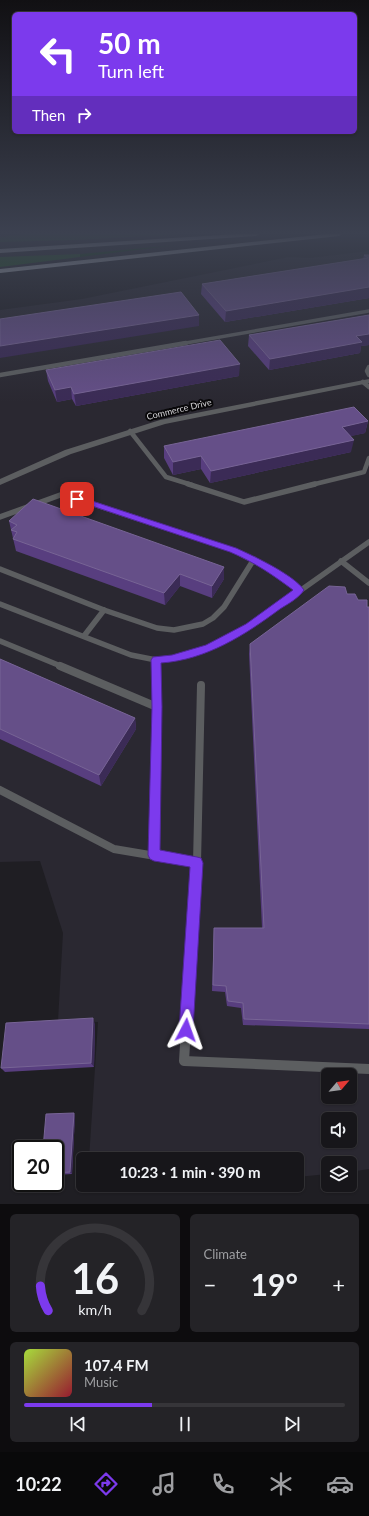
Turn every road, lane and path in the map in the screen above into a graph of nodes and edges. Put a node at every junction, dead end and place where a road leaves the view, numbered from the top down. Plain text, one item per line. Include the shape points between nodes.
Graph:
1 (369, 310) edge
2 (369, 367) edge
3 (0, 375) edge
4 (369, 375) edge
5 (367, 383) edge
6 (130, 431) junction
7 (369, 458) edge
8 (0, 482) edge
9 (0, 517) edge
10 (369, 542) edge
11 (254, 559) junction
12 (341, 561) junction
13 (0, 569) edge
14 (369, 583) edge
15 (300, 590) junction
16 (0, 604) edge
17 (104, 610) junction
18 (84, 636) junction
19 (0, 641) edge
20 (156, 660) junction
21 (201, 685) dead end
22 (157, 707) junction
23 (0, 790) edge
24 (154, 855) junction
25 (197, 863) junction
26 (369, 1069) edge

1 - 3 lane
2 - 4 lane
5 - 6 street, Commerce Drive via 194,415
6 - 7 lane via 166,477 244,502 364,472
6 - 8 street, Commerce Drive via 68,452
9 - 11 lane via 63,494
10 - 12 lane
11 - 15 lane
11 - 17 lane via 224,607 203,624 174,630 157,628
12 - 14 lane
12 - 15 lane
13 - 17 lane
15 - 20 lane via 249,627 209,648 172,659
16 - 18 lane
17 - 18 lane
18 - 20 lane via 131,655
19 - 22 lane
20 - 22 lane
21 - 25 lane
22 - 24 lane
23 - 24 lane via 114,849
24 - 25 lane
25 - 26 lane via 184,1061

